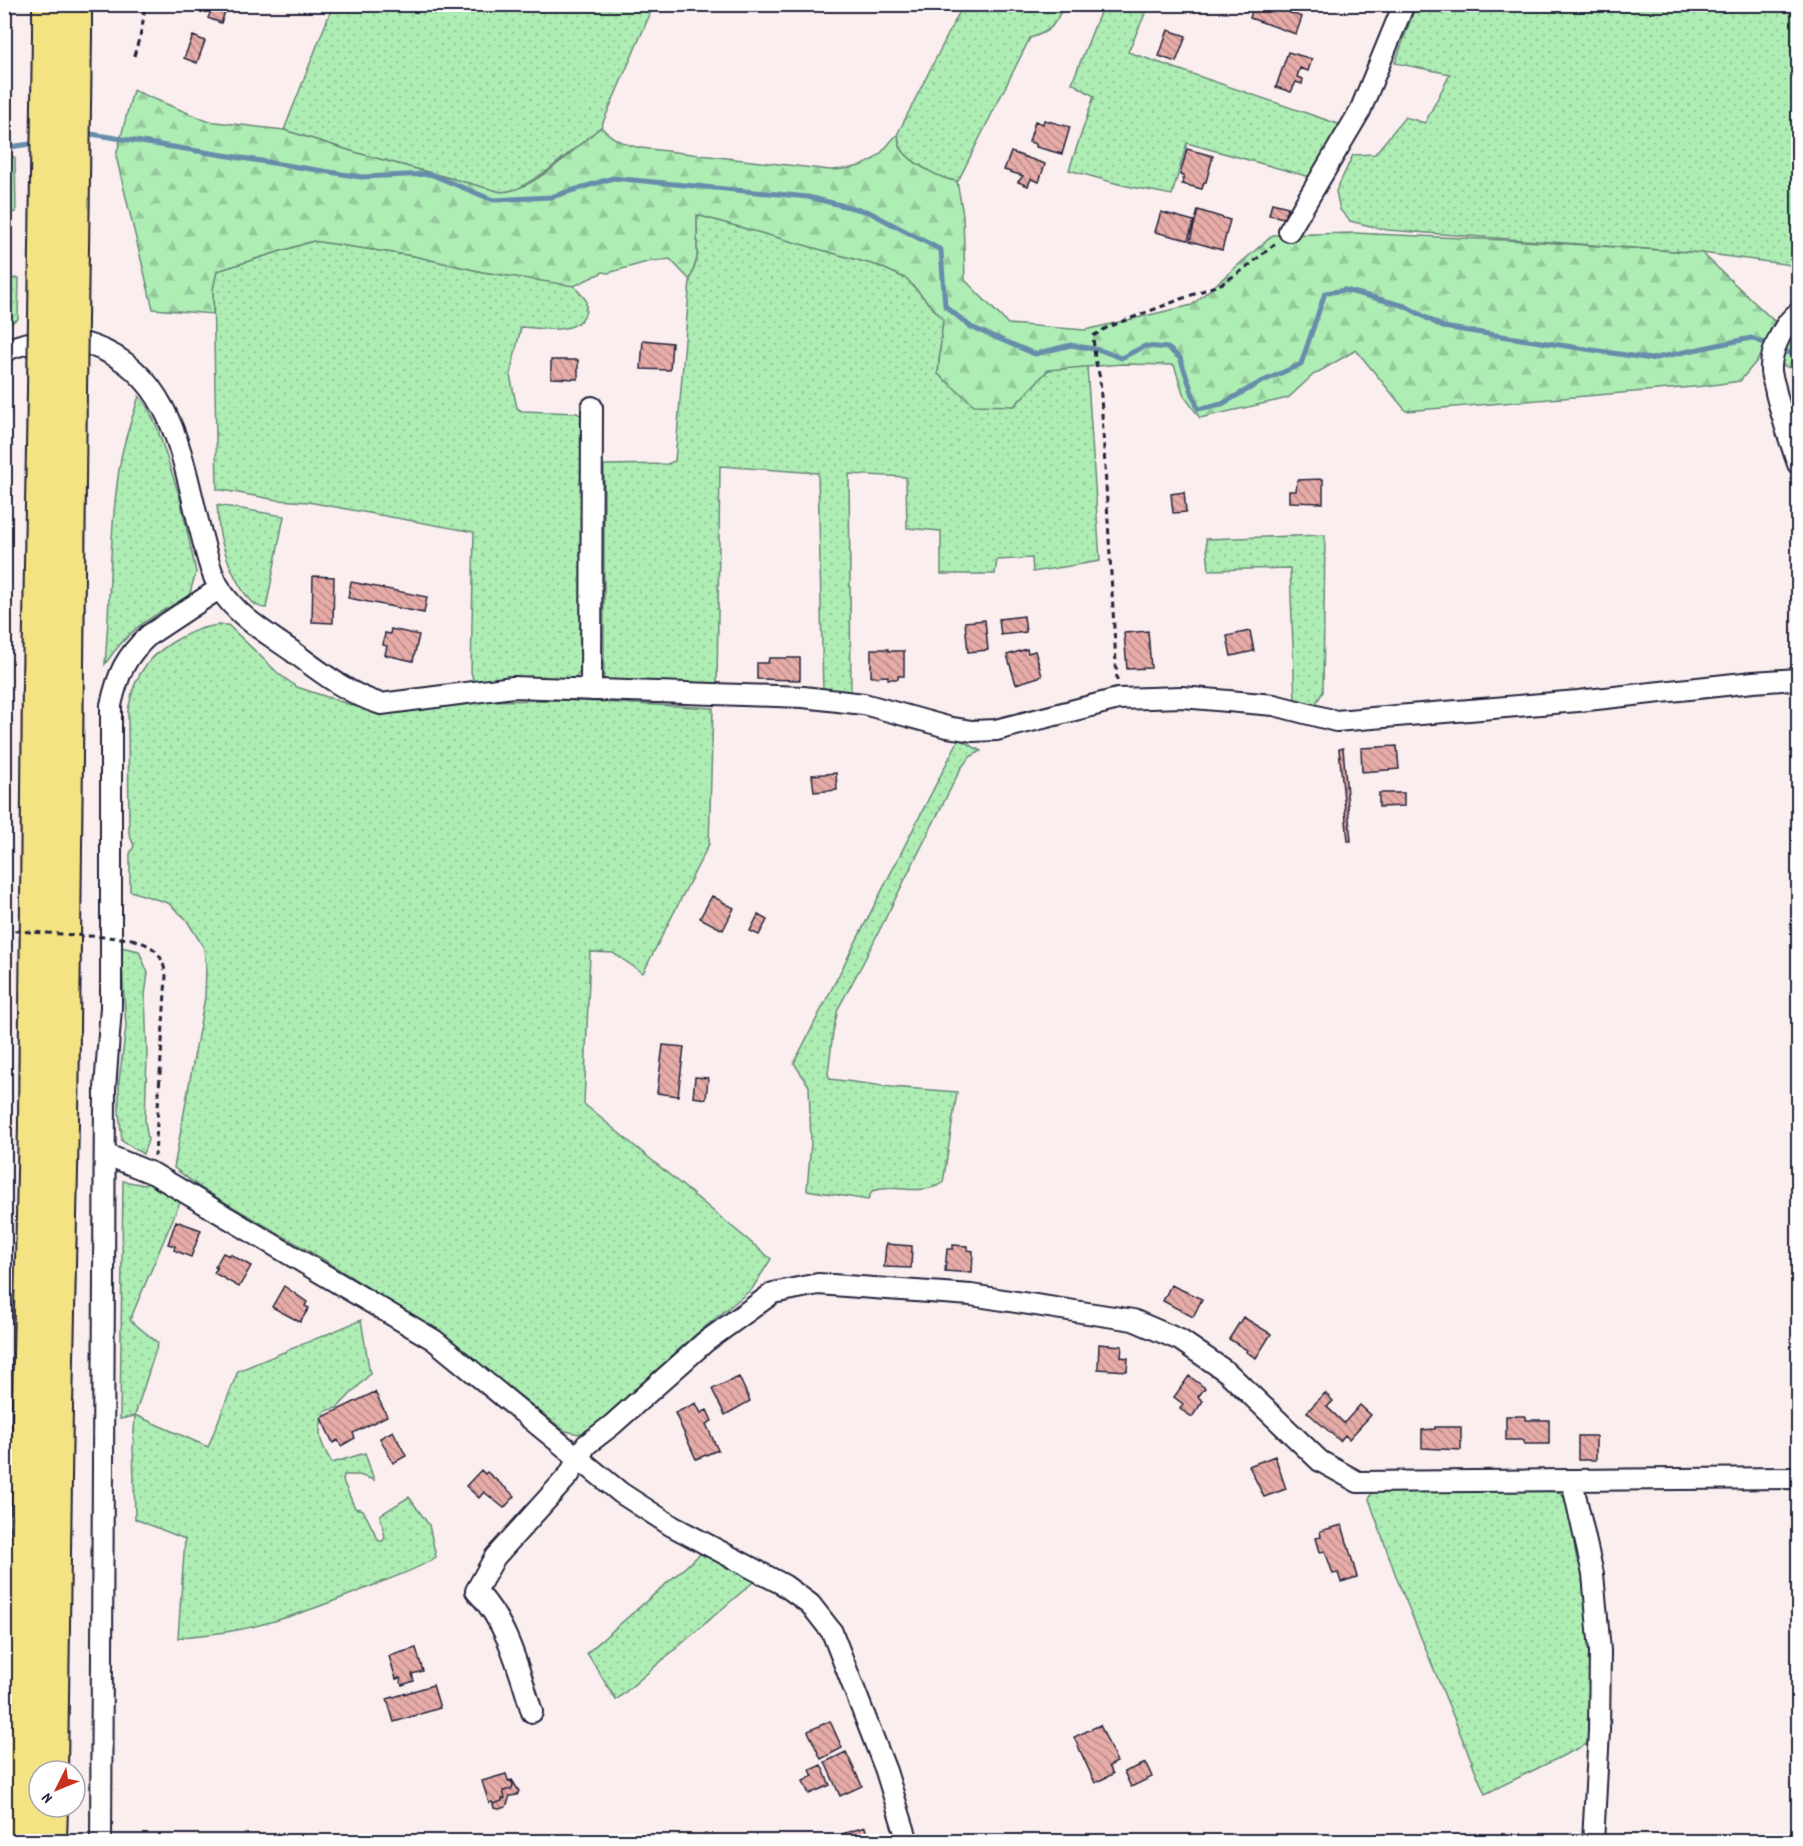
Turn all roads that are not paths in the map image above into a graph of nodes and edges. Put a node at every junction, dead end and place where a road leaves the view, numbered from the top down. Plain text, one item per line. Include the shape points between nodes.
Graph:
1 (48, 4) edge
2 (76, 4) edge
3 (1404, 4) edge
4 (62, 35) junction
5 (1289, 231) road end
6 (1798, 313) edge
7 (4, 351) edge
8 (57, 391) junction
9 (592, 407) dead end
10 (1798, 464) edge
11 (220, 588) junction
12 (1798, 680) edge
13 (591, 690) junction
14 (105, 1154) junction
15 (580, 1457) junction
16 (1798, 1478) edge
17 (1572, 1481) junction
18 (532, 1712) dead end
19 (52, 1759) edge
20 (52, 1819) edge
21 (22, 1842) edge
22 (51, 1842) edge
23 (101, 1842) edge
24 (908, 1842) edge
25 (1593, 1842) edge

1 - 4 highway
2 - 4 highway
3 - 5 street via 1360,111
4 - 8 highway, bridge
6 - 10 street via 1789,319 1781,335 1771,370
7 - 11 street via 48,340 89,344 120,358 146,381 172,425 206,555
8 - 19 highway via 63,1122
8 - 21 highway via 38,682
9 - 13 street
11 - 13 street via 249,622 323,674 381,704 513,687
11 - 14 street via 139,644 117,679 111,705 111,1007
12 - 13 street via 1336,721 1274,705 1182,697 1118,699 996,730 972,731 864,704 803,697
14 - 15 street via 154,1174 434,1340
14 - 23 street
15 - 17 street via 586,1445 705,1342 764,1299 773,1293 818,1284 971,1295 1133,1320 1180,1340 1227,1372 1320,1461 1358,1482
15 - 18 street via 558,1488 495,1557 476,1591 501,1626
15 - 24 street via 621,1493 672,1526 784,1585 810,1604 832,1632 886,1771
16 - 17 street
17 - 25 street via 1593,1574 1600,1651
20 - 22 highway

